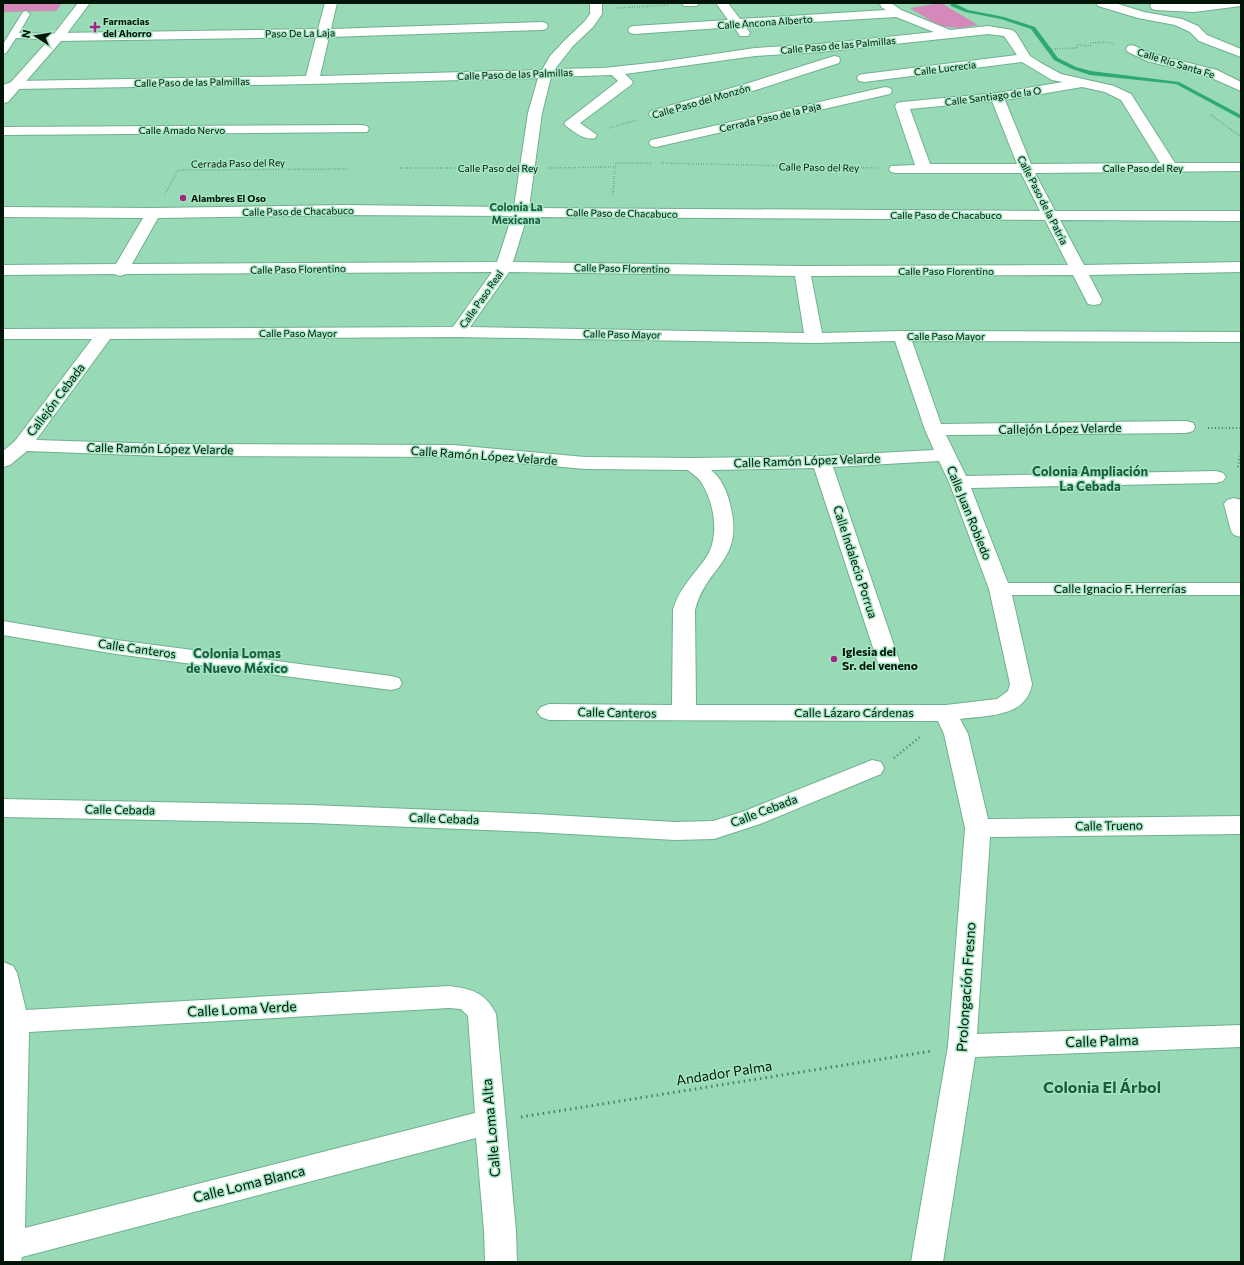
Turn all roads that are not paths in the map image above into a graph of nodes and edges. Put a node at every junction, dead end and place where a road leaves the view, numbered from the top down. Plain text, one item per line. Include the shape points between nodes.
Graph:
1 (84, 3) edge
2 (330, 3) edge
3 (688, 3) edge
4 (693, 3) edge
5 (722, 3) edge
6 (884, 3) edge
7 (1102, 3) edge
8 (1123, 3) edge
9 (1240, 3) edge
10 (596, 6) edge
11 (897, 13) junction
12 (26, 14) dead end
13 (738, 24) junction
14 (542, 26) dead end
15 (634, 30) dead end
16 (323, 33) junction
17 (950, 34) junction
18 (12, 36) junction
19 (58, 37) junction
20 (709, 38) dead end
21 (673, 40) dead end
22 (737, 42) dead end
23 (753, 48) junction
24 (820, 48) junction
25 (1132, 49) dead end
26 (3, 51) edge
27 (1241, 53) edge
28 (1025, 58) junction
29 (834, 60) junction
30 (616, 70) junction
31 (546, 73) junction
32 (864, 78) junction
33 (312, 80) junction
34 (1084, 83) junction
35 (9, 87) edge
36 (1241, 87) edge
37 (885, 91) junction
38 (997, 97) junction
39 (3, 99) edge
40 (902, 106) junction
41 (656, 114) road end
42 (362, 129) dead end
43 (3, 131) edge
44 (590, 134) road end
45 (656, 143) dead end
46 (1170, 167) junction
47 (1241, 167) edge
48 (1026, 168) junction
49 (896, 169) road end
50 (924, 169) junction
51 (3, 212) edge
52 (521, 212) junction
53 (153, 213) junction
54 (1051, 215) junction
55 (1241, 216) edge
56 (504, 267) junction
57 (1241, 267) edge
58 (3, 270) edge
59 (120, 270) junction
60 (1079, 270) junction
61 (802, 271) junction
62 (1094, 300) dead end
63 (458, 332) junction
64 (3, 334) edge
65 (105, 334) junction
66 (902, 336) junction
67 (1241, 337) edge
68 (814, 338) junction
69 (1186, 427) road end
70 (934, 430) junction
71 (22, 445) junction
72 (945, 455) junction
73 (3, 461) edge
74 (822, 462) junction
75 (694, 464) junction
76 (1216, 477) dead end
77 (959, 482) junction
78 (1234, 504) dead end
79 (1241, 531) edge
80 (1000, 589) junction
81 (1241, 589) edge
82 (3, 628) edge
83 (889, 663) dead end
84 (391, 682) dead end
85 (1019, 694) joint
86 (549, 712) dead end
87 (684, 713) junction
88 (946, 713) junction
89 (872, 768) dead end
90 (3, 808) edge
91 (1241, 825) edge
92 (978, 828) junction
93 (3, 974) edge
94 (468, 1000) joint
95 (9, 1026) edge
96 (1241, 1036) edge
97 (962, 1046) junction
98 (490, 1122) junction
99 (7, 1254) edge
100 (501, 1262) edge
101 (927, 1262) edge

1 - 19 street
2 - 16 street
3 - 4 street
5 - 13 street
6 - 11 street
7 - 27 street via 1178,22 1194,29 1203,38
8 - 9 street via 1194,8
10 - 31 street, Calle Paso Real via 596,14 589,24 569,43
11 - 13 street, Calle Ancona Alberto
11 - 17 street
12 - 18 lane
13 - 15 street, Calle Ancona Alberto
13 - 23 street
14 - 16 street, Paso De La Laja
16 - 19 street, Paso De La Laja
16 - 33 street
17 - 24 street, Calle Paso de las Palmillas
17 - 28 street, Calle Paso de las Palmillas via 988,30 1008,33
18 - 19 lane
18 - 26 lane
19 - 35 street
20 - 21 street
22 - 23 street
23 - 24 street, Calle Paso de las Palmillas
23 - 30 street, Calle Paso de las Palmillas via 660,66
24 - 29 street
25 - 36 street, Calle Río Santa Fe via 1152,58 1212,73
28 - 32 street, Calle Lucrecia
28 - 34 street via 1057,77
29 - 32 street
29 - 41 street, Calle Paso del Monzón
30 - 31 street, Calle Paso de las Palmillas
30 - 44 street via 626,82 570,123
31 - 33 street, Calle Paso de las Palmillas
31 - 52 street, Calle Paso Real via 535,113
32 - 37 street
33 - 35 street, Calle Paso de las Palmillas
34 - 38 street, Calle Santiago de la O
34 - 46 street via 1109,89 1126,97
35 - 39 street
37 - 40 street
37 - 45 street, Cerrada Paso de la Paja
38 - 40 street, Calle Santiago de la O
38 - 48 street, Calle Paso de la Patria
40 - 50 street
42 - 43 street, Calle Amado Nervo
46 - 47 street, Calle Paso del Rey
46 - 48 street, Calle Paso del Rey
48 - 50 street, Calle Paso del Rey
48 - 54 street, Calle Paso de la Patria
49 - 50 street, Calle Paso del Rey
51 - 53 street, Calle Paso de Chacabuco
52 - 53 street, Calle Paso de Chacabuco via 344,210
52 - 54 street, Calle Paso de Chacabuco
52 - 56 street, Calle Paso Real
53 - 59 street
54 - 55 street, Calle Paso de Chacabuco
54 - 60 street, Calle Paso de la Patria
56 - 59 street, Calle Paso Florentino
56 - 61 street, Calle Paso Florentino
56 - 63 street, Calle Paso Real
57 - 60 street, Calle Paso Florentino
58 - 59 street, Calle Paso Florentino
60 - 61 street, Calle Paso Florentino
60 - 62 street, Calle Paso de la Patria
61 - 68 street
63 - 65 street, Calle Paso Mayor
63 - 68 street, Calle Paso Mayor
64 - 65 street, Calle Paso Mayor
65 - 71 street, Callejón Cebada
66 - 67 street, Calle Paso Mayor
66 - 68 street, Calle Paso Mayor
66 - 70 street, Calle Juan Robledo
69 - 70 street, Callejón López Velarde
70 - 72 street, Calle Juan Robledo
71 - 73 street, Callejón Cebada
71 - 75 street, Calle Ramón López Velarde via 163,450 453,451 585,462
72 - 74 street, Calle Ramón López Velarde
72 - 77 street, Calle Juan Robledo
74 - 75 street, Calle Ramón López Velarde
74 - 83 street, Calle Indalecio Porrua
75 - 87 street via 709,478 718,495 723,515 724,537 718,555 688,596 684,610
76 - 77 street
77 - 80 street, Calle Juan Robledo
78 - 79 street
80 - 81 street, Calle Ignacio F. Herrerías
80 - 85 street, Calle Juan Robledo via 1021,684
82 - 84 street, Calle Canteros via 116,647
85 - 88 street, Calle Lázaro Cárdenas via 1003,706
86 - 87 street, Calle Canteros
87 - 88 street, Calle Lázaro Cárdenas
88 - 92 street, Prolongación Fresno via 956,734
89 - 90 street, Calle Cebada via 751,818 714,830 675,831 311,814
91 - 92 street, Calle Trueno
92 - 97 street, Prolongación Fresno
93 - 95 street
94 - 95 street, Calle Loma Verde via 449,997
94 - 98 street, Calle Loma Alta via 476,1005 482,1014
95 - 99 street
96 - 97 street, Calle Palma
97 - 101 street, Prolongación Fresno
98 - 99 street, Calle Loma Blanca
98 - 100 street, Calle Loma Alta

